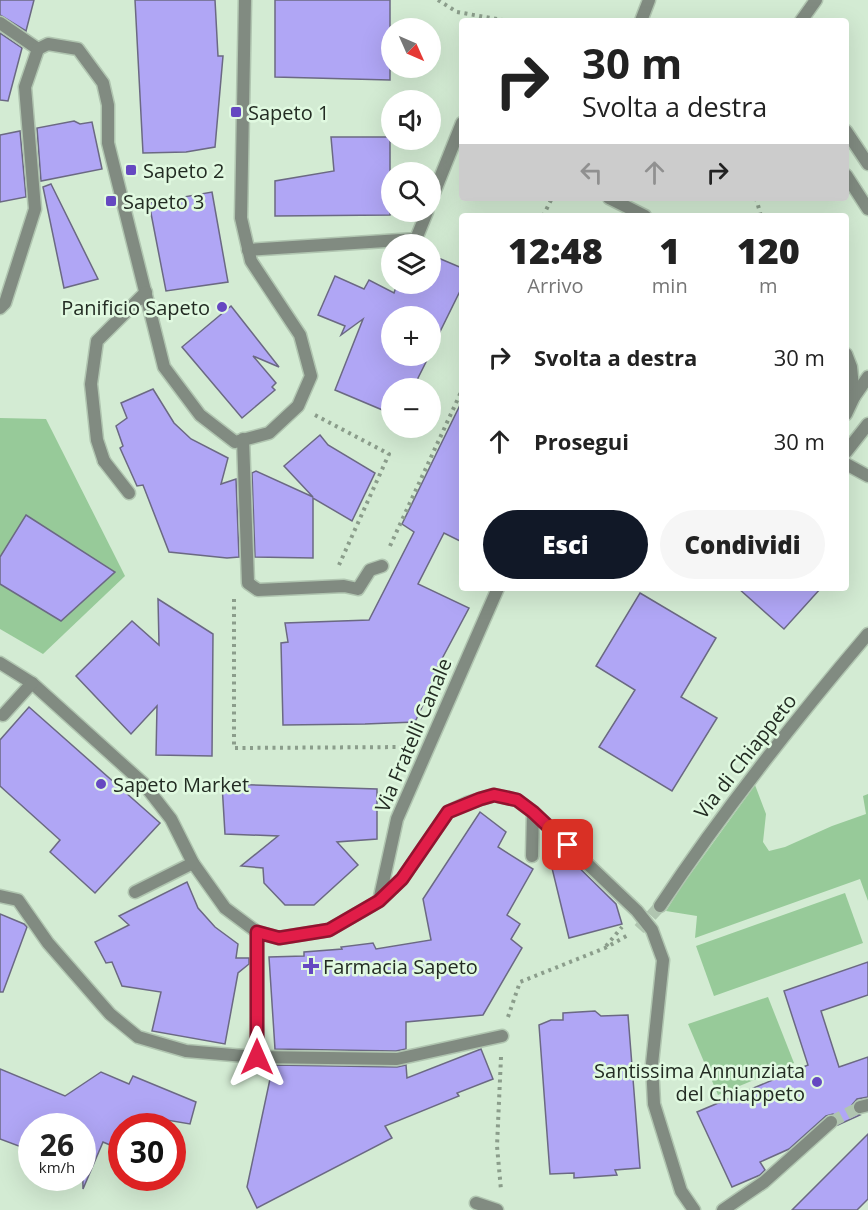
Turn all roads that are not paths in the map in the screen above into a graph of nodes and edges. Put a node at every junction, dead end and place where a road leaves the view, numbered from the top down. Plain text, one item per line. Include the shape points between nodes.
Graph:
1 (245, 0) edge
2 (649, 0) edge
3 (816, 0) edge
4 (642, 18) edge
5 (803, 18) edge
6 (0, 23) edge
7 (38, 49) junction
8 (459, 130) edge
9 (849, 136) edge
10 (868, 164) edge
11 (441, 176) edge
12 (849, 180) edge
13 (615, 201) edge
14 (868, 209) edge
15 (639, 213) edge
16 (423, 222) edge
17 (248, 250) junction
18 (146, 292) junction
19 (0, 308) edge
20 (849, 362) edge
21 (868, 377) edge
22 (854, 397) junction
23 (849, 408) edge
24 (868, 424) edge
25 (243, 440) junction
26 (849, 448) edge
27 (849, 466) edge
28 (868, 476) edge
29 (129, 493) dead end
30 (382, 566) road end
31 (497, 591) edge
32 (868, 634) edge
33 (0, 663) edge
34 (32, 683) junction
35 (3, 715) dead end
36 (533, 812) junction
37 (532, 856) dead end
38 (193, 863) junction
39 (135, 892) dead end
40 (0, 896) edge
41 (379, 901) junction
42 (660, 906) tunnel mouth
43 (257, 932) junction
44 (502, 1036) road end
45 (257, 1057) junction
46 (831, 1122) tunnel mouth
47 (476, 1203) dead end
48 (500, 1205) edge
49 (694, 1210) edge
50 (723, 1210) edge

1 - 17 street via 241,218
2 - 4 street
3 - 5 street
6 - 7 street
7 - 18 street via 48,44 78,50 103,83 108,105 108,143
7 - 19 street via 25,87 35,209 5,303
8 - 11 street
9 - 10 street
12 - 14 street
13 - 15 street
16 - 17 street via 416,239
17 - 25 street via 251,261 300,335 311,376 298,406 269,433
18 - 25 street via 164,367 200,415 235,442
18 - 29 street via 97,341 91,384 97,440 104,461
20 - 22 street
21 - 22 street
22 - 23 street
24 - 26 street
25 - 30 street via 248,583 258,590 344,586 358,589 370,570
27 - 28 street
31 - 41 street, Via Fratelli Canale via 397,819
32 - 42 street, Via di Chiappeto via 765,759
33 - 34 street
34 - 35 street
34 - 38 street via 143,783 171,819
36 - 37 street
36 - 41 street via 517,800 494,795 448,812 402,879
36 - 49 street via 652,930 663,960 652,1064 654,1104 681,1191
38 - 39 street
38 - 43 street via 225,908
40 - 45 street via 18,900 48,943 110,1014 138,1037 186,1051
41 - 43 street via 329,930 279,938
43 - 45 street
44 - 45 street via 397,1059
46 - 50 street via 764,1182
47 - 48 street

